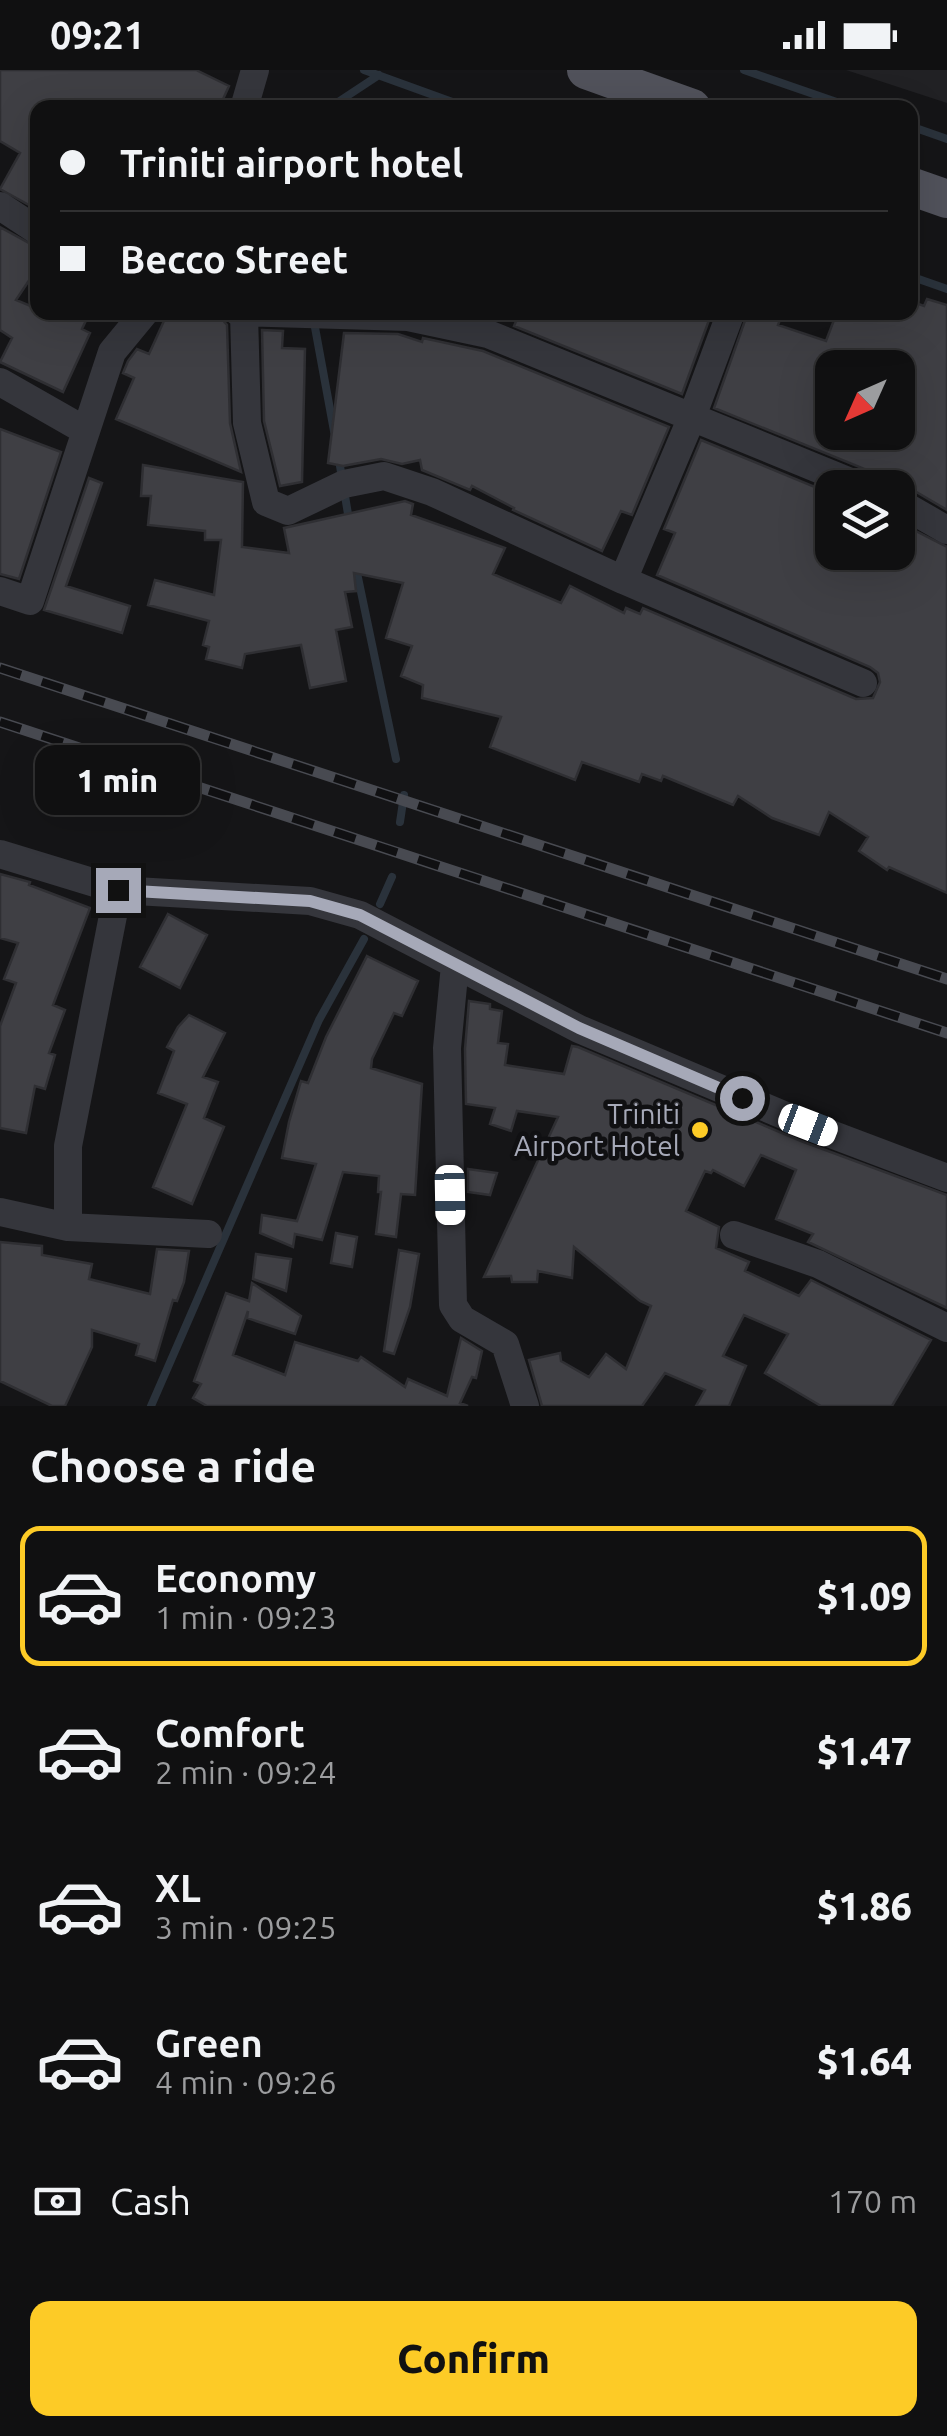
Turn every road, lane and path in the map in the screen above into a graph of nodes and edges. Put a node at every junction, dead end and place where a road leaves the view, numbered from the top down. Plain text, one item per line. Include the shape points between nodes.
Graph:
1 (255, 70) edge
2 (586, 70) edge
3 (246, 100) edge
4 (670, 100) edge
5 (918, 189) edge
6 (947, 199) edge
7 (0, 206) edge
8 (30, 226) edge
9 (138, 320) edge
10 (241, 320) edge
11 (426, 320) edge
12 (728, 320) edge
13 (0, 382) edge
14 (692, 417) junction
15 (86, 431) junction
16 (821, 470) edge
17 (915, 512) edge
18 (947, 530) edge
19 (623, 580) junction
20 (0, 591) edge
21 (863, 683) dead end
22 (0, 854) edge
23 (118, 890) junction
24 (455, 966) junction
25 (947, 1178) edge
26 (0, 1212) edge
27 (68, 1228) junction
28 (208, 1234) dead end
29 (734, 1235) dead end
30 (947, 1328) edge
31 (525, 1406) edge

1 - 3 street
2 - 4 main road
5 - 6 main road
7 - 8 street
9 - 15 street via 112,352
10 - 19 street via 247,423 266,502 288,510 344,484 384,476
11 - 14 street via 488,334
12 - 14 street
13 - 15 street
14 - 16 street
14 - 19 street
15 - 20 street via 30,601
17 - 18 street
19 - 21 street
22 - 23 street
23 - 24 street via 310,901 360,915
23 - 27 street via 68,1146
24 - 25 street via 579,1028
24 - 31 street via 448,1048 453,1305 462,1319 506,1344
26 - 27 street
27 - 28 street
29 - 30 street via 818,1264

